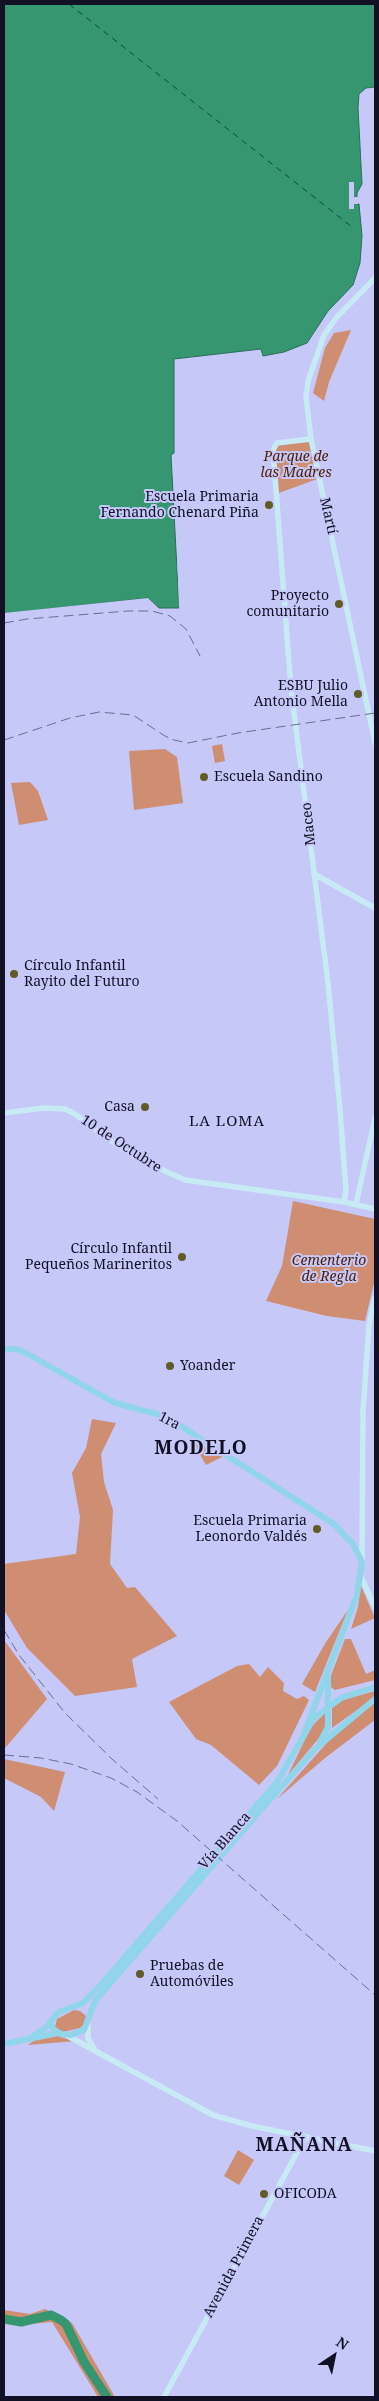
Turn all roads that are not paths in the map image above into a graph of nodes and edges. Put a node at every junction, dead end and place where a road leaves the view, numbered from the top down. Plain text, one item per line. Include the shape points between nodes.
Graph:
1 (375, 278) edge
2 (311, 439) junction
3 (375, 743) edge
4 (314, 874) junction
5 (375, 908) edge
6 (4, 1113) edge
7 (375, 1118) edge
8 (359, 1191) junction
9 (344, 1202) junction
10 (356, 1204) junction
11 (369, 1207) edge
12 (375, 1213) edge
13 (375, 1298) edge
14 (4, 1349) edge
15 (362, 1562) junction
16 (360, 1575) junction
17 (375, 1607) edge
18 (328, 1675) junction
19 (375, 1687) edge
20 (328, 1688) junction
21 (341, 1698) junction
22 (375, 1699) edge
23 (328, 1706) junction
24 (305, 1731) junction
25 (315, 1749) junction
26 (75, 2004) junction
27 (89, 2014) junction
28 (88, 2021) junction
29 (50, 2022) junction
30 (58, 2033) junction
31 (66, 2035) junction
32 (29, 2039) junction
33 (4, 2044) edge
34 (101, 2055) junction
35 (305, 2138) junction
36 (375, 2151) edge
37 (164, 2397) edge

1 - 2 main road, Martí via 336,318 324,336 308,381 306,397
2 - 3 main road, Martí
2 - 4 main road, Maceo via 277,443 274,447 291,689
4 - 5 main road
4 - 9 main road, Maceo via 340,1109
6 - 9 main road, 10 de Octubre via 65,1109 145,1162 185,1180
7 - 8 main road
8 - 10 main road
8 - 11 main road via 363,1203
9 - 10 main road, 10 de Octubre
10 - 11 main road, 10 de Octubre
11 - 12 main road
13 - 15 main road via 369,1325 363,1412
14 - 15 main road, 1ra via 26,1353 115,1403 161,1415 176,1423 334,1524 353,1544
15 - 16 main road
16 - 17 main road
16 - 18 main road via 357,1595
18 - 20 main road
18 - 24 main road
19 - 21 main road, Vía Blanca
20 - 21 main road via 333,1696
20 - 23 main road
21 - 23 main road, Vía Blanca
22 - 25 main road, Vía Blanca
23 - 24 main road, Vía Blanca
23 - 25 main road via 328,1727
24 - 26 main road, Vía Blanca via 277,1782 98,1988 84,2001
25 - 27 main road, Vía Blanca via 95,2002
26 - 27 main road
26 - 29 main road via 59,2012
27 - 28 main road
28 - 31 main road via 82,2031
28 - 34 main road via 88,2038
29 - 30 main road
29 - 32 main road
30 - 31 main road
30 - 32 main road
31 - 34 main road
32 - 33 main road
34 - 35 main road via 213,2116
35 - 36 main road
35 - 37 main road, Avenida Primera

